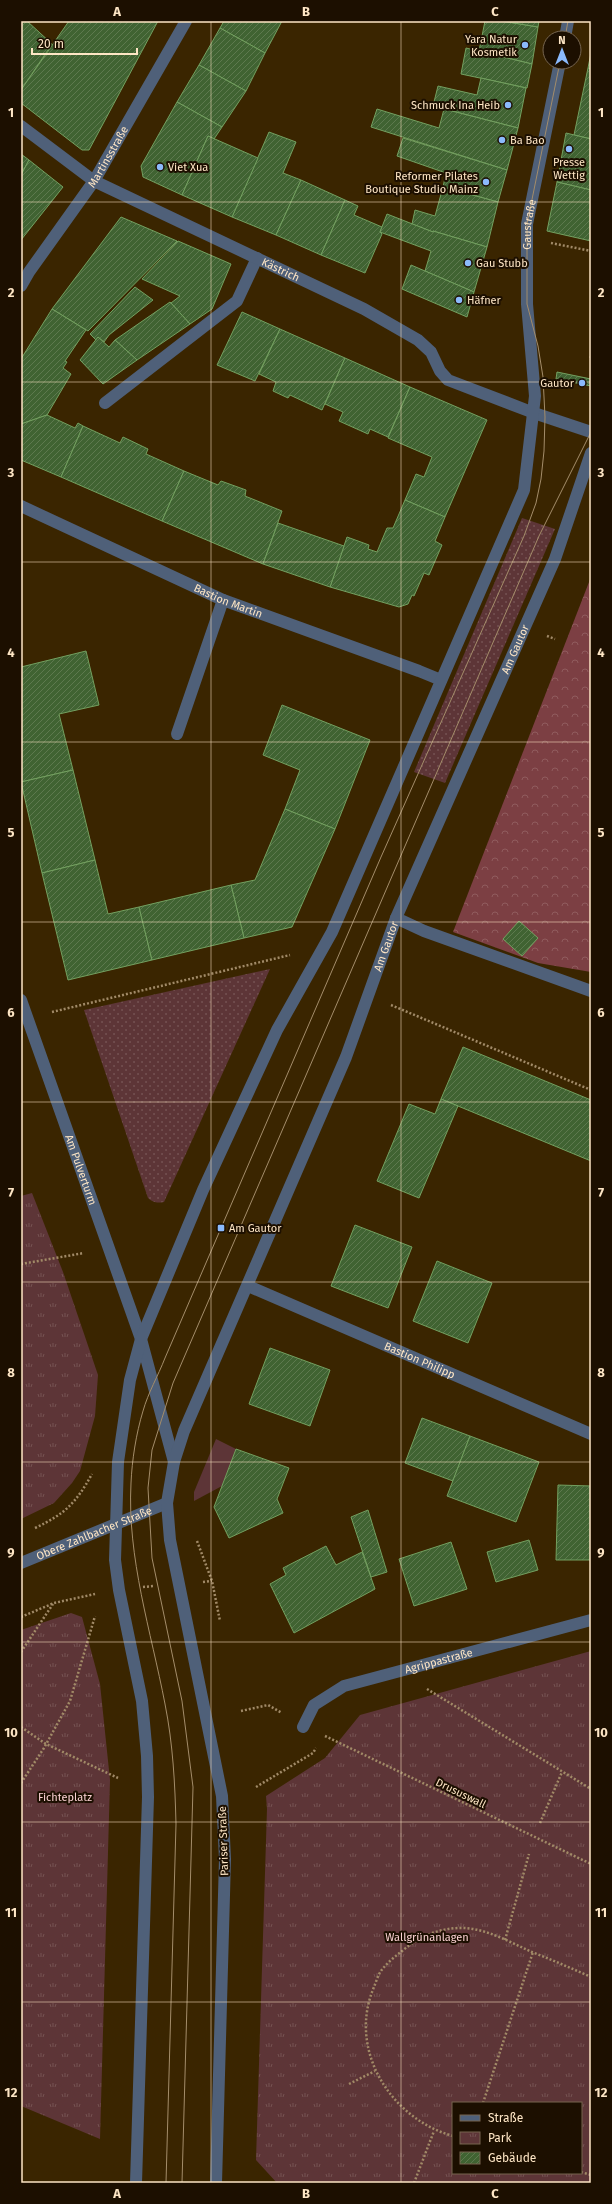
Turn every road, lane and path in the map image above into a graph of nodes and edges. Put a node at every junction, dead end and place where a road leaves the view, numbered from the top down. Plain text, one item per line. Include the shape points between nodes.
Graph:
1 (186, 21) edge
2 (558, 70) edge
3 (21, 126) edge
4 (94, 181) junction
5 (527, 238) junction
6 (591, 251) edge
7 (257, 258) junction
8 (21, 286) edge
9 (105, 403) dead end
10 (534, 413) junction
11 (591, 432) edge
12 (591, 453) edge
13 (21, 506) edge
14 (223, 600) junction
15 (441, 680) junction
16 (177, 734) dead end
17 (396, 918) junction
18 (295, 953) dead end
19 (591, 991) edge
20 (368, 993) junction
21 (21, 1000) edge
22 (26, 1018) junction
23 (591, 1090) edge
24 (89, 1252) dead end
25 (21, 1264) edge
26 (248, 1286) junction
27 (141, 1339) junction
28 (591, 1434) edge
29 (174, 1462) junction
30 (94, 1469) dead end
31 (167, 1503) junction
32 (115, 1523) junction
33 (28, 1531) dead end
34 (197, 1539) dead end
35 (21, 1563) edge
36 (212, 1581) junction
37 (178, 1584) junction
38 (119, 1590) junction
39 (54, 1603) junction
40 (95, 1616) dead end
41 (21, 1617) edge
42 (591, 1620) edge
43 (220, 1621) dead end
44 (21, 1652) edge
45 (398, 1672) junction
46 (303, 1726) dead end
47 (21, 1727) edge
48 (46, 1744) junction
49 (562, 1772) junction
50 (118, 1778) dead end
51 (21, 1783) edge
52 (256, 1787) dead end
53 (591, 1789) edge
54 (540, 1823) dead end
55 (529, 1854) dead end
56 (591, 1864) edge
57 (505, 1940) junction
58 (533, 1952) junction
59 (591, 1977) edge
60 (375, 2072) junction
61 (349, 2084) dead end
62 (483, 2102) edge
63 (434, 2131) junction
64 (452, 2136) edge
65 (136, 2183) edge
66 (216, 2183) edge
67 (414, 2183) edge

1 - 4 street, Martinsstraße
2 - 5 street, Gaustraße via 527,224
3 - 4 street, Kästrich
4 - 7 street, Kästrich
4 - 8 street, Martinsstraße
5 - 6 path
5 - 10 street, Gaustraße via 527,304 535,396
7 - 9 street via 237,301
7 - 10 street, Kästrich via 364,309 418,340 431,352 440,371 448,380
10 - 11 street, Kästrich
10 - 15 street via 524,490
12 - 17 street, Am Gautor via 552,565
13 - 14 street, Bastion Martin
14 - 15 street, Bastion Martin
14 - 16 street
15 - 27 street via 332,932 277,1030 203,1190
17 - 19 street via 424,931
17 - 20 street, Am Gautor
18 - 22 path
20 - 23 path
20 - 26 street, Am Gautor via 346,1057
21 - 22 street, Am Pulverturm
22 - 27 street, Am Pulverturm
24 - 25 path
26 - 28 street, Bastion Philipp
26 - 29 street, Am Gautor via 184,1431
27 - 29 street, Am Gautor
27 - 32 street via 130,1380 118,1462
29 - 31 street, Am Gautor
30 - 33 path via 81,1495 57,1518
31 - 32 street, Obere Zahlbacher Straße
31 - 37 street, Pariser Straße via 170,1540
32 - 35 street, Obere Zahlbacher Straße
32 - 38 street
34 - 36 path
36 - 37 path
36 - 43 path
37 - 38 path
37 - 66 street, Pariser Straße via 222,1796 225,1860
38 - 39 path
38 - 65 street via 142,1701 148,1770
39 - 41 path
39 - 44 path
40 - 48 path via 70,1701
42 - 45 street, Agrippastraße
45 - 46 street, Agrippastraße via 344,1686 314,1705
45 - 49 path
47 - 48 path
48 - 50 path
48 - 51 path
49 - 53 path
49 - 54 path
52 - 56 path, Drususwall via 313,1753 324,1736
55 - 57 path
57 - 58 path
57 - 60 path via 483,1930 459,1928 434,1932 414,1940 381,1971 370,1996 366,2017 368,2042
58 - 59 path
58 - 62 path
60 - 61 path
60 - 63 path via 389,2093 406,2111
63 - 64 path
63 - 67 path

